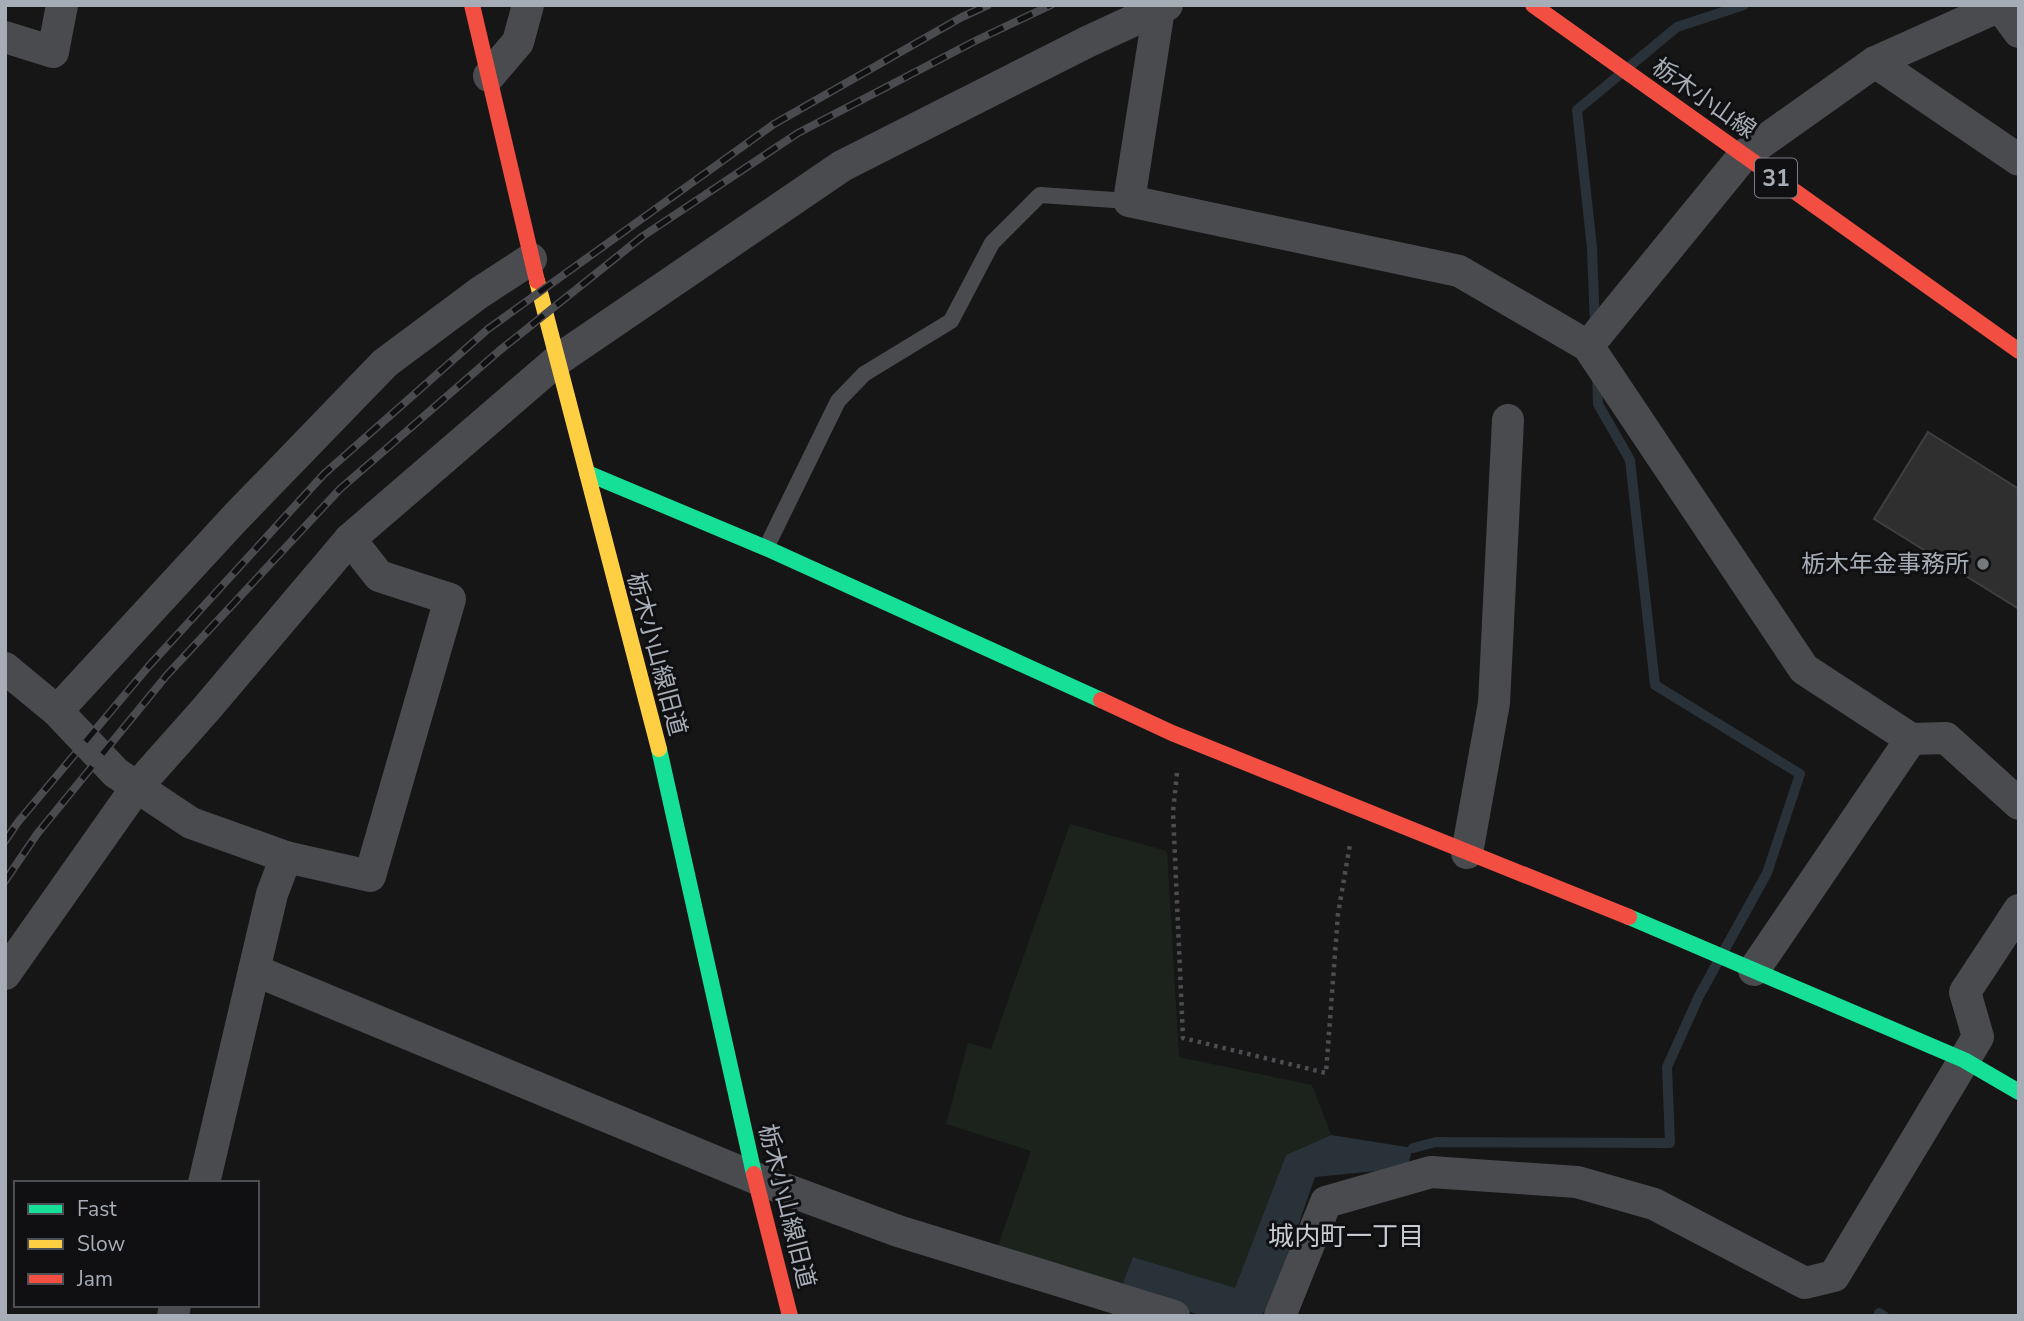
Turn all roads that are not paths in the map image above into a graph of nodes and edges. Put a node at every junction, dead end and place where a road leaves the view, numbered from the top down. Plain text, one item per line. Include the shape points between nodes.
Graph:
1 (62, 5) edge
2 (472, 5) edge
3 (528, 5) edge
4 (1533, 5) edge
5 (1163, 7) edge
6 (2019, 32) edge
7 (5, 37) edge
8 (1875, 62) junction
9 (489, 76) junction
10 (1744, 155) junction
11 (2019, 160) edge
12 (1129, 201) junction
13 (531, 259) junction
14 (1588, 346) junction
15 (2019, 351) edge
16 (559, 359) junction
17 (1508, 420) dead end
18 (587, 473) junction
19 (350, 539) junction
20 (766, 548) junction
21 (5, 668) edge
22 (57, 711) junction
23 (1911, 739) junction
24 (136, 788) junction
25 (2019, 804) edge
26 (1467, 853) junction
27 (286, 857) junction
28 (2019, 909) edge
29 (254, 970) junction
30 (1754, 970) junction
31 (5, 974) edge
32 (1964, 1060) junction
33 (2019, 1092) edge
34 (755, 1178) junction
35 (204, 1181) edge
36 (790, 1316) edge
37 (1174, 1316) edge
38 (1280, 1316) edge

1 - 7 street via 53,52
2 - 9 street, 栃木小山線旧道
3 - 9 street via 518,42
4 - 10 street, 栃木小山線 / 31
5 - 12 street
5 - 16 street via 842,166
6 - 8 street via 2000,6
8 - 10 street
8 - 11 street
9 - 13 street, 栃木小山線旧道
10 - 14 street
10 - 15 street, 栃木小山線 / 31
12 - 14 street via 1459,271
12 - 20 lane via 1040,195 992,243 951,321 864,374 838,401
13 - 16 street, 栃木小山線旧道
13 - 22 street via 385,363
14 - 23 street via 1804,669
16 - 18 street, 栃木小山線旧道
16 - 19 street
17 - 26 street via 1494,702
18 - 20 street
18 - 34 street, 栃木小山線旧道 via 661,757
19 - 24 street
19 - 27 street via 379,576 450,599 370,876
20 - 26 street via 1172,733
21 - 22 street
22 - 24 street
23 - 25 street via 1946,737
23 - 30 street
24 - 27 street via 191,822
24 - 31 street
26 - 30 street
27 - 29 street
28 - 32 street via 1965,992 1978,1037
29 - 34 street
29 - 35 street
30 - 32 street
32 - 33 street
32 - 38 street via 1834,1276 1805,1283 1654,1204 1577,1182 1431,1172 1326,1202
34 - 36 street, 栃木小山線旧道
34 - 37 street via 898,1231

